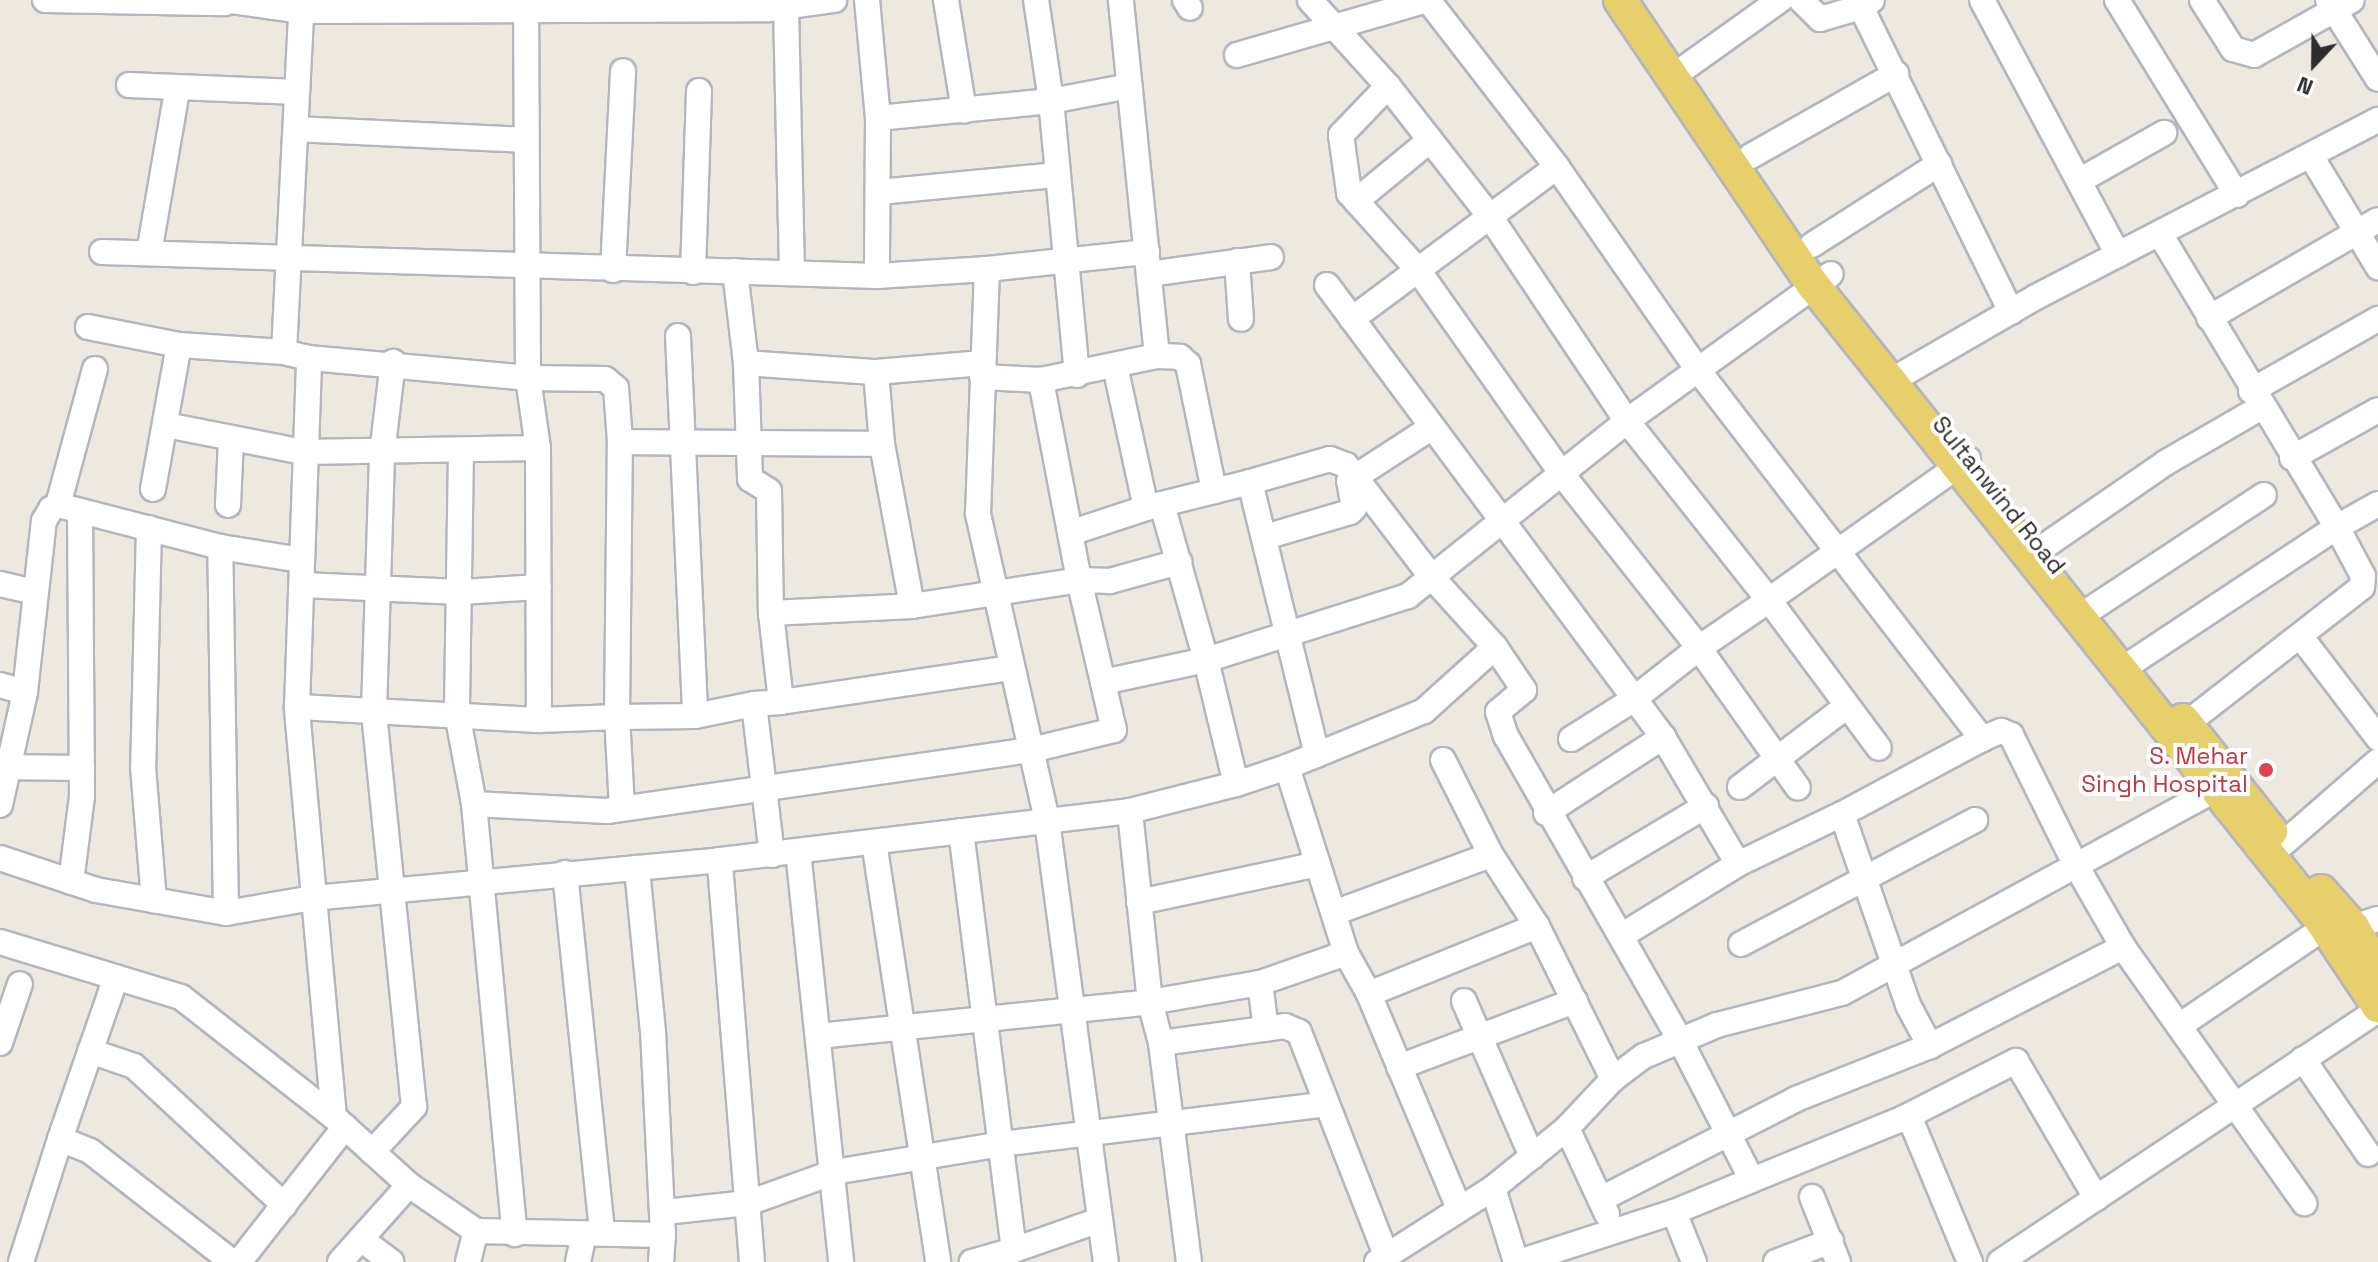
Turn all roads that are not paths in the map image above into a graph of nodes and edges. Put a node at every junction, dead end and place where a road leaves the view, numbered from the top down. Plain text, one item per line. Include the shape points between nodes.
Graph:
1 (45, 0) edge
2 (834, 0) edge
3 (867, 0) edge
4 (946, 0) edge
5 (1036, 0) edge
6 (1121, 0) edge
7 (1310, 0) edge
8 (1428, 0) edge
9 (1620, 0) edge
10 (1646, 0) edge
11 (1780, 0) edge
12 (1801, 0) edge
13 (1982, 0) edge
14 (2117, 0) edge
15 (2202, 0) edge
16 (174, 1) edge
17 (225, 2) edge
18 (1867, 3) edge
19 (2338, 3) edge
20 (512, 5) edge
21 (302, 6) edge
22 (774, 6) edge
23 (1365, 8) edge
24 (1339, 27) junction
25 (1237, 55) dead end
26 (623, 71) dead end
27 (1681, 71) junction
28 (1896, 74) junction
29 (2378, 79) edge
30 (129, 85) dead end
31 (1130, 86) junction
32 (1388, 86) junction
33 (177, 91) junction
34 (699, 91) dead end
35 (297, 92) junction
36 (1051, 101) junction
37 (964, 111) junction
38 (878, 118) junction
39 (2378, 120) edge
40 (296, 129) junction
41 (2164, 133) dead end
42 (526, 140) junction
43 (1430, 140) junction
44 (1751, 156) junction
45 (2311, 156) junction
46 (1939, 164) junction
47 (1557, 167) junction
48 (1057, 175) junction
49 (2079, 181) junction
50 (879, 192) junction
51 (2237, 195) junction
52 (1356, 201) junction
53 (1491, 218) junction
54 (2368, 226) edge
55 (2160, 234) junction
56 (1812, 245) junction
57 (102, 252) dead end
58 (149, 253) junction
59 (2118, 255) junction
60 (290, 257) junction
61 (1271, 257) dead end
62 (1066, 261) junction
63 (1237, 261) junction
64 (1148, 263) junction
65 (2378, 267) edge
66 (525, 268) junction
67 (987, 269) junction
68 (613, 270) junction
69 (1418, 270) junction
70 (735, 271) junction
71 (693, 272) junction
72 (792, 273) junction
73 (877, 276) junction
74 (1823, 280) junction
75 (1327, 285) dead end
76 (2011, 312) junction
77 (2209, 318) junction
78 (1241, 319) dead end
79 (1352, 319) junction
80 (2378, 319) edge
81 (88, 327) dead end
82 (678, 336) dead end
83 (179, 345) junction
84 (284, 352) junction
85 (1157, 356) junction
86 (309, 358) junction
87 (393, 362) junction
88 (746, 363) junction
89 (1115, 366) junction
90 (95, 369) dead end
91 (982, 370) junction
92 (1698, 370) junction
93 (876, 372) junction
94 (1903, 374) junction
95 (1077, 375) junction
96 (528, 378) junction
97 (1041, 380) junction
98 (2256, 400) junction
99 (2378, 410) edge
100 (1627, 421) junction
101 (166, 425) junction
102 (1432, 427) junction
103 (231, 438) junction
104 (620, 442) junction
105 (685, 444) junction
106 (882, 444) junction
107 (751, 445) junction
108 (538, 448) junction
109 (461, 451) junction
110 (303, 452) junction
111 (382, 454) junction
112 (2292, 458) junction
113 (1963, 463) junction
114 (1561, 473) junction
115 (1355, 476) junction
116 (1250, 482) junction
117 (153, 489) dead end
118 (1214, 491) junction
119 (2264, 495) dead end
120 (2378, 504) edge
121 (228, 505) dead end
122 (1154, 506) junction
123 (69, 508) junction
124 (1499, 521) junction
125 (2337, 527) junction
126 (149, 528) junction
127 (1070, 533) junction
128 (1265, 537) junction
129 (220, 547) junction
130 (2042, 548) junction
131 (1837, 551) junction
132 (301, 560) junction
133 (1179, 562) junction
134 (1430, 575) junction
135 (1079, 580) junction
136 (0, 584) edge
137 (302, 585) junction
138 (378, 587) junction
139 (539, 587) junction
140 (35, 592) junction
141 (461, 592) junction
142 (996, 593) junction
143 (1769, 600) junction
144 (912, 606) junction
145 (2091, 609) junction
146 (771, 613) junction
147 (2301, 637) junction
148 (1286, 638) junction
149 (1495, 647) junction
150 (1699, 648) junction
151 (1206, 660) junction
152 (2133, 662) junction
153 (1012, 668) junction
154 (1103, 682) junction
155 (0, 685) edge
156 (25, 692) junction
157 (1634, 699) junction
158 (781, 702) junction
159 (754, 704) junction
160 (1847, 706) junction
161 (297, 707) junction
162 (374, 711) junction
163 (457, 713) junction
164 (695, 716) junction
165 (617, 717) junction
166 (539, 720) junction
167 (2186, 724) junction
168 (1663, 737) junction
169 (2378, 738) edge
170 (1571, 739) dead end
171 (1982, 739) junction
172 (1879, 748) dead end
173 (1031, 750) junction
174 (1317, 755) junction
175 (1777, 758) junction
176 (1443, 760) dead end
177 (2378, 761) edge
178 (1287, 767) junction
179 (5, 768) edge
180 (82, 768) junction
181 (1236, 784) junction
182 (2223, 785) junction
183 (1740, 787) dead end
184 (1798, 788) dead end
185 (761, 789) junction
186 (474, 804) junction
187 (0, 805) edge
188 (1706, 806) junction
189 (622, 808) junction
190 (1130, 811) junction
191 (1546, 813) junction
192 (1842, 814) junction
193 (1975, 820) dead end
194 (1047, 821) junction
195 (961, 831) junction
196 (874, 842) junction
197 (798, 851) junction
198 (2275, 852) junction
199 (772, 855) junction
200 (1491, 855) junction
201 (0, 858) edge
202 (720, 860) junction
203 (2074, 862) junction
204 (1318, 864) junction
205 (1738, 864) junction
206 (637, 868) junction
207 (565, 873) junction
208 (1865, 877) junction
209 (1585, 878) junction
210 (71, 882) junction
211 (481, 884) junction
212 (392, 891) junction
213 (313, 898) junction
214 (154, 901) junction
215 (1139, 902) junction
216 (226, 913) junction
217 (1334, 913) junction
218 (1537, 926) junction
219 (2348, 929) edge
220 (1621, 936) junction
221 (0, 942) edge
222 (1741, 944) dead end
223 (2123, 947) junction
224 (1346, 953) junction
225 (1895, 967) junction
226 (2378, 970) edge
227 (116, 977) junction
228 (1260, 983) junction
229 (20, 984) dead end
230 (1369, 994) junction
231 (1464, 1001) dead end
232 (1575, 1001) junction
233 (1150, 1002) junction
234 (2378, 1008) edge
235 (1069, 1010) junction
236 (988, 1018) junction
237 (902, 1026) junction
238 (2179, 1026) junction
239 (1266, 1029) junction
240 (818, 1036) junction
241 (1482, 1036) junction
242 (1680, 1040) junction
243 (0, 1043) edge
244 (1161, 1043) junction
245 (1930, 1046) junction
246 (90, 1051) junction
247 (2303, 1059) junction
248 (1399, 1067) junction
249 (1613, 1079) junction
250 (1326, 1104) junction
251 (2236, 1104) junction
252 (1904, 1118) junction
253 (339, 1122) junction
254 (1172, 1125) junction
255 (1567, 1128) junction
256 (1085, 1134) junction
257 (1728, 1135) junction
258 (60, 1139) junction
259 (1002, 1144) junction
260 (372, 1152) junction
261 (2368, 1154) dead end
262 (1532, 1157) junction
263 (922, 1160) junction
264 (834, 1172) junction
265 (1752, 1180) junction
266 (409, 1185) junction
267 (1493, 1188) junction
268 (1812, 1197) dead end
269 (2096, 1198) junction
270 (1601, 1199) junction
271 (748, 1203) junction
272 (2304, 1203) dead end
273 (284, 1205) junction
274 (1458, 1206) junction
275 (1674, 1212) junction
276 (1097, 1221) junction
277 (664, 1223) junction
278 (1615, 1230) junction
279 (476, 1231) junction
280 (593, 1233) junction
281 (515, 1234) junction
282 (361, 1239) junction
283 (1014, 1250) junction
284 (1834, 1251) edge
285 (1381, 1258) edge
286 (21, 1262) edge
287 (232, 1262) edge
288 (239, 1262) edge
289 (340, 1262) edge
290 (391, 1262) edge
291 (468, 1262) edge
292 (578, 1262) edge
293 (661, 1262) edge
294 (752, 1262) edge
295 (841, 1262) edge
296 (938, 1262) edge
297 (972, 1262) edge
298 (1106, 1262) edge
299 (1189, 1262) edge
300 (1517, 1262) edge
301 (1694, 1262) edge
302 (1776, 1262) edge
303 (1970, 1262) edge
304 (2000, 1262) edge

1 - 16 street
2 - 22 street
3 - 38 street
4 - 37 street
5 - 36 street
6 - 31 street
7 - 24 street
8 - 23 street
8 - 47 street
9 - 27 main road
10 - 27 main road, Sultanwind Road
11 - 27 street
12 - 18 street via 1820,19
13 - 49 street
14 - 51 street
15 - 19 street via 2233,49 2254,55
16 - 17 street
17 - 21 street
18 - 28 street
19 - 29 street
20 - 21 street
20 - 22 street
20 - 42 street
21 - 35 street
22 - 72 street
23 - 24 street
24 - 25 street
24 - 32 street
26 - 68 street
27 - 44 main road, Sultanwind Road
27 - 74 main road
28 - 44 street
28 - 46 street
30 - 33 street
31 - 36 street
31 - 64 street
32 - 43 street
32 - 52 street via 1341,135 1346,188
33 - 35 street
33 - 58 street
34 - 71 street
35 - 40 street
36 - 37 street
36 - 48 street
37 - 38 street
38 - 50 street
39 - 45 street
40 - 42 street
40 - 60 street
41 - 49 street
42 - 66 street
43 - 52 street
43 - 53 street
44 - 56 main road, Sultanwind Road
45 - 51 street
45 - 54 street
46 - 56 street
46 - 76 street
47 - 53 street
47 - 92 street
48 - 50 street
48 - 62 street
49 - 59 street
50 - 73 street
51 - 55 street
52 - 69 street
53 - 69 street
53 - 100 street
54 - 65 street
54 - 77 street
55 - 59 street
55 - 77 street
56 - 74 main road, Sultanwind Road
57 - 58 street
58 - 60 street
59 - 76 street
60 - 66 street
60 - 84 street
61 - 63 street
62 - 64 street
62 - 67 street
62 - 95 street
63 - 64 street
63 - 78 street
64 - 85 street
66 - 68 street
66 - 96 street
67 - 73 street
67 - 91 street
68 - 71 street
69 - 79 street
69 - 114 street
70 - 71 street
70 - 72 street
70 - 88 street
72 - 73 street
74 - 92 street
74 - 94 main road, Sultanwind Road
74 - 113 main road
75 - 79 street
76 - 94 street
77 - 98 street
79 - 102 street
80 - 98 street
81 - 83 street
82 - 105 street
83 - 84 street
83 - 101 street
84 - 86 street
85 - 89 street
85 - 118 street via 1180,357 1188,364
86 - 87 street
86 - 110 street
87 - 96 street
87 - 111 street
88 - 93 street
88 - 107 street
89 - 95 street
89 - 122 street
90 - 123 street
91 - 93 street
91 - 97 street
91 - 142 street via 978,514
92 - 100 street
92 - 131 street
93 - 106 street
94 - 113 main road, Sultanwind Road
95 - 97 street
96 - 104 street via 611,381
96 - 108 street
97 - 127 street
98 - 112 street
98 - 130 street
99 - 112 street
100 - 114 street
100 - 143 street
101 - 103 street
101 - 117 street
102 - 115 street
102 - 124 street
103 - 110 street
103 - 121 street
104 - 105 street
104 - 165 street
105 - 107 street
105 - 164 street
106 - 107 street
106 - 144 street
107 - 146 street via 750,479 769,491
108 - 109 street
108 - 139 street
109 - 111 street
109 - 141 street
110 - 111 street
110 - 132 street
111 - 138 street
112 - 125 street
113 - 130 main road, Sultanwind Road
113 - 131 street
113 - 182 main road
114 - 124 street
114 - 150 street
115 - 116 street via 1330,459
115 - 128 street via 1347,487 1354,508 1350,512
115 - 134 street
116 - 118 street
116 - 128 street
118 - 122 street
119 - 145 street
120 - 125 street
122 - 127 street
122 - 133 street
123 - 126 street
123 - 140 street via 44,521
123 - 180 street
124 - 134 street
124 - 157 street
125 - 147 street via 2363,576 2362,587
125 - 152 street
126 - 129 street
126 - 214 street via 143,767
127 - 135 street
128 - 148 street
129 - 132 street
129 - 216 street
130 - 145 main road, Sultanwind Road
131 - 143 street
131 - 171 street
132 - 137 street
133 - 135 street via 1110,581
133 - 151 street
134 - 148 street via 1392,603
134 - 149 street
135 - 142 street
135 - 154 street
136 - 140 street
137 - 138 street
137 - 161 street
138 - 141 street
138 - 162 street
139 - 141 street
139 - 166 street
140 - 156 street
141 - 163 street
142 - 144 street
142 - 153 street
143 - 150 street
143 - 160 street
144 - 146 street
145 - 152 main road, Sultanwind Road
146 - 158 street
147 - 167 street
147 - 169 street
148 - 151 street
148 - 174 street
149 - 174 street via 1424,711
149 - 191 street via 1524,690 1498,712 1499,721
150 - 157 street
150 - 175 street
151 - 154 street
151 - 181 street
152 - 167 main road, Sultanwind Road
153 - 158 street
153 - 173 street
154 - 173 street via 1114,730
155 - 156 street
156 - 179 street
157 - 168 street
157 - 170 street
158 - 159 street
159 - 164 street
159 - 185 street
160 - 172 street
160 - 175 street
161 - 162 street
161 - 213 street
162 - 163 street
162 - 212 street
163 - 166 street
163 - 186 street
164 - 165 street
165 - 166 street
165 - 189 street
167 - 182 main road, Sultanwind Road
168 - 188 street
168 - 191 street
171 - 192 street
171 - 203 street via 2001,731 2011,735
173 - 185 street
173 - 194 street
174 - 178 street
175 - 183 street
175 - 184 street
176 - 200 street
177 - 198 street
178 - 181 street
178 - 204 street
179 - 180 street
179 - 187 street
180 - 210 street
181 - 190 street
182 - 198 main road, Sultanwind Road
182 - 203 street
185 - 189 street
185 - 199 street
186 - 189 street via 563,812
186 - 211 street
188 - 205 street
188 - 209 street
190 - 194 street
190 - 215 street
191 - 209 street
192 - 205 street
192 - 208 street
193 - 208 street
194 - 195 street
194 - 235 street
195 - 196 street
195 - 236 street
196 - 197 street
196 - 237 street
197 - 199 street
197 - 240 street
198 - 219 main road, Sultanwind Road
199 - 202 street
200 - 217 street
200 - 218 street
201 - 210 street
202 - 206 street
202 - 271 street
203 - 223 street
203 - 225 street
204 - 215 street
204 - 217 street
205 - 220 street
206 - 207 street
206 - 277 street
207 - 211 street
207 - 280 street
208 - 222 street
208 - 225 street
209 - 220 street
210 - 214 street
211 - 212 street
211 - 281 street
212 - 213 street
212 - 260 street via 414,1107
213 - 216 street
213 - 253 street
214 - 216 street
215 - 233 street
217 - 224 street
218 - 230 street
218 - 232 street
219 - 226 main road, Sultanwind Road
219 - 234 main road
219 - 238 street
220 - 242 street
221 - 227 street
223 - 238 street
223 - 245 street
224 - 228 street
224 - 230 street
225 - 242 street via 1842,993 1754,1014
225 - 245 street
227 - 246 street
227 - 253 street via 181,997
228 - 233 street
228 - 239 street
229 - 243 street
230 - 248 street
231 - 241 street
232 - 241 street
232 - 249 street
233 - 235 street
233 - 244 street
234 - 247 street
235 - 236 street
235 - 256 street
236 - 237 street
236 - 259 street
237 - 240 street
237 - 263 street
238 - 251 street
239 - 244 street
239 - 250 street via 1285,1026 1299,1032
240 - 264 street
241 - 248 street
241 - 262 street
242 - 249 street via 1644,1056
242 - 257 street
244 - 254 street
245 - 257 street via 1796,1099
246 - 258 street
246 - 273 street via 134,1066
247 - 251 street
247 - 261 street
248 - 274 street
249 - 255 street
250 - 254 street
250 - 285 street
251 - 269 street
251 - 272 street
252 - 265 street
252 - 269 street via 2016,1061
252 - 303 street via 1912,1123
253 - 260 street
253 - 273 street
254 - 256 street
254 - 299 street
255 - 262 street
255 - 270 street
256 - 259 street
256 - 276 street
257 - 265 street
257 - 270 street
258 - 286 street
258 - 287 street via 90,1151
259 - 263 street
259 - 283 street
260 - 266 street
262 - 267 street
263 - 264 street
263 - 296 street
264 - 271 street
264 - 295 street
265 - 275 street
266 - 279 street
266 - 282 street
267 - 274 street
267 - 300 street
268 - 284 street
269 - 304 street
270 - 278 street
271 - 277 street
271 - 294 street
273 - 288 street
274 - 285 street
275 - 278 street
275 - 301 street
276 - 283 street
276 - 298 street
277 - 280 street
277 - 293 street
278 - 300 street
279 - 281 street
279 - 291 street
280 - 281 street
280 - 292 street
282 - 289 street
282 - 290 street
283 - 297 street
284 - 302 street

